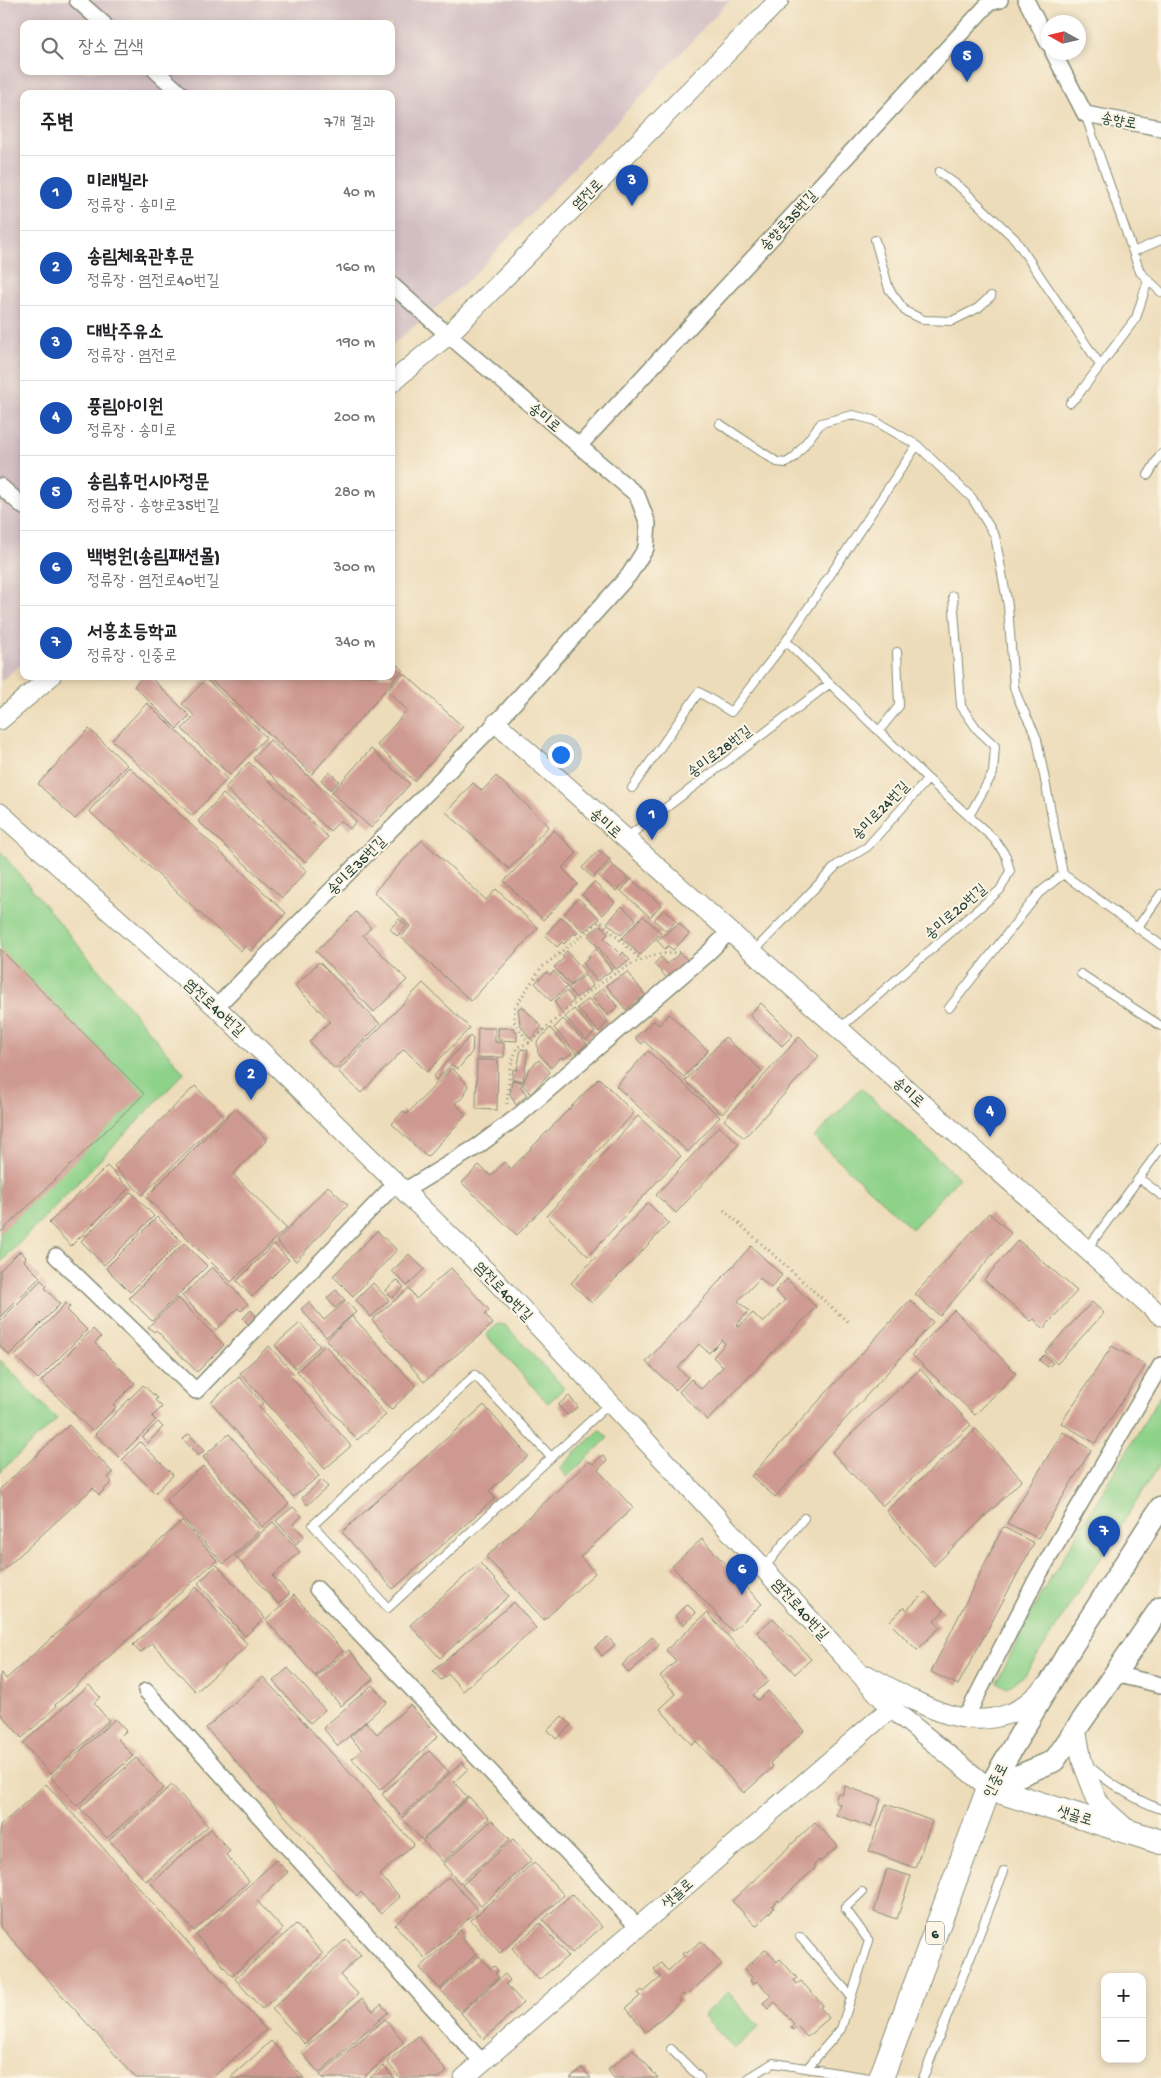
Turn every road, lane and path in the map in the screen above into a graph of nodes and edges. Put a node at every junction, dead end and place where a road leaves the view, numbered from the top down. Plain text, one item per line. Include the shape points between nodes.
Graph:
1 (77, 0) edge
2 (779, 0) edge
3 (1000, 0) edge
4 (1026, 0) edge
5 (100, 20) edge
6 (1041, 29) edge
7 (1057, 60) edge
8 (160, 75) edge
9 (177, 90) edge
10 (1085, 114) junction
11 (1161, 128) edge
12 (939, 172) dead end
13 (875, 240) dead end
14 (1161, 240) edge
15 (1133, 252) junction
16 (1148, 280) junction
17 (395, 288) edge
18 (1161, 292) edge
19 (991, 296) dead end
20 (448, 335) junction
21 (1100, 366) junction
22 (395, 381) edge
23 (1070, 403) dead end
24 (720, 424) dead end
25 (917, 445) junction
26 (579, 446) junction
27 (1161, 454) edge
28 (1148, 474) dead end
29 (0, 486) edge
30 (20, 504) edge
31 (953, 596) dead end
32 (786, 641) junction
33 (897, 652) dead end
34 (46, 680) edge
35 (829, 684) junction
36 (0, 720) edge
37 (496, 723) junction
38 (879, 731) junction
39 (928, 779) junction
40 (632, 788) dead end
41 (0, 813) edge
42 (969, 816) junction
43 (625, 839) junction
44 (1063, 874) junction
45 (1161, 894) edge
46 (1137, 928) junction
47 (729, 932) junction
48 (1161, 946) edge
49 (708, 953) junction
50 (752, 953) junction
51 (642, 961) junction
52 (1081, 974) dead end
53 (216, 1007) junction
54 (949, 1008) dead end
55 (1161, 1026) edge
56 (839, 1030) junction
57 (529, 1043) junction
58 (518, 1116) junction
59 (1161, 1148) edge
60 (1139, 1178) junction
61 (400, 1187) junction
62 (1161, 1195) edge
63 (724, 1210) dead end
64 (1086, 1250) junction
65 (56, 1256) dead end
66 (1161, 1316) edge
67 (849, 1323) dead end
68 (1161, 1365) edge
69 (610, 1403) junction
70 (551, 1457) junction
71 (1161, 1507) edge
72 (804, 1518) dead end
73 (764, 1568) junction
74 (317, 1589) dead end
75 (1161, 1607) edge
76 (856, 1669) junction
77 (1114, 1674) junction
78 (1051, 1682) junction
79 (1161, 1685) edge
80 (146, 1691) dead end
81 (892, 1708) junction
82 (966, 1719) junction
83 (1076, 1728) junction
84 (1082, 1762) junction
85 (989, 1788) junction
86 (1161, 1809) edge
87 (1131, 1832) junction
88 (1161, 1842) edge
89 (1004, 1871) dead end
90 (862, 1892) dead end
91 (638, 1927) junction
92 (800, 1937) dead end
93 (850, 1995) junction
94 (671, 2049) dead end
95 (482, 2062) junction
96 (808, 2067) junction
97 (464, 2078) edge
98 (700, 2078) edge
99 (749, 2078) edge
100 (870, 2078) edge
101 (881, 2078) edge
102 (923, 2078) edge

1 - 5 street
2 - 20 street, 염전로
3 - 26 street, 송향로35번길 via 988,3
4 - 6 street
7 - 10 street, 송향로
8 - 9 street
10 - 11 street, 송향로
10 - 15 lane
12 - 21 lane via 961,188 1015,239
13 - 19 lane via 889,289 904,311 924,320 952,321 978,308
14 - 15 lane
15 - 16 lane via 1140,272
16 - 18 lane
16 - 21 lane via 1136,318
17 - 20 street, 송미로
20 - 22 street, 염전로
20 - 26 street, 송미로
21 - 23 lane
24 - 25 lane via 777,462 786,463 795,457 821,423 853,415 873,420
25 - 32 lane
25 - 44 lane via 972,498 995,536 1008,606 1014,687 1017,700 1037,739
26 - 37 street, 송미로 via 637,495 648,524 646,548 629,575
27 - 28 lane
29 - 30 street
31 - 42 lane via 961,706 977,729 995,746 993,773
32 - 35 lane, 송미로24번길
32 - 40 lane via 732,712 699,692
33 - 38 lane via 899,706
34 - 36 street
35 - 38 lane, 송미로24번길
35 - 43 lane, 송미로28번길
37 - 43 street, 송미로
37 - 53 street, 송미로35번길
38 - 39 lane, 송미로24번길
39 - 42 lane, 송미로20번길
39 - 50 lane, 송미로24번길 via 867,846 838,865
41 - 53 street, 염전로40번길
42 - 56 lane, 송미로20번길 via 994,839 1006,856 1010,871 1000,890
43 - 47 street, 송미로
44 - 46 lane
44 - 54 lane via 1039,893
45 - 46 lane
46 - 48 lane
47 - 49 street
47 - 50 street, 송미로
49 - 51 path via 655,955
49 - 58 street
50 - 56 street, 송미로
51 - 57 path via 593,989
51 - 57 path via 600,921 541,968 515,1007 514,1020
52 - 55 lane
53 - 61 street, 염전로40번길
56 - 64 street, 송미로
57 - 58 path via 517,1047 510,1068 506,1103
58 - 61 street via 478,1146
59 - 60 lane
60 - 62 lane
60 - 64 lane
61 - 65 street via 196,1391
61 - 69 street, 염전로40번길 via 491,1276
63 - 67 path
64 - 66 street, 송미로
68 - 82 street via 1038,1578
69 - 70 lane
69 - 73 street, 염전로40번길
70 - 70 lane via 388,1608 314,1525 475,1375
71 - 78 main road, 인중로
72 - 73 lane
73 - 76 street, 염전로40번길
74 - 91 street
75 - 77 main road
76 - 81 street, 염전로40번길
76 - 82 street via 927,1706
77 - 79 street
77 - 83 main road
78 - 82 street via 1014,1712 983,1721
78 - 85 main road, 인중로
80 - 95 street
81 - 85 street, 염전로40번길
81 - 91 street, 샛골로
83 - 84 street
83 - 85 main road via 1054,1760
84 - 86 lane via 1144,1804
84 - 87 street via 1098,1803
85 - 87 main road, 샛골로
85 - 101 main road, 인중로 / 6
87 - 88 main road, 샛골로
89 - 102 lane
90 - 93 lane via 845,1908 869,1941
91 - 95 street, 샛골로
92 - 93 lane
93 - 96 lane via 841,2028
94 - 98 lane
95 - 97 street, 샛골로
96 - 99 lane via 773,2063
96 - 100 lane

